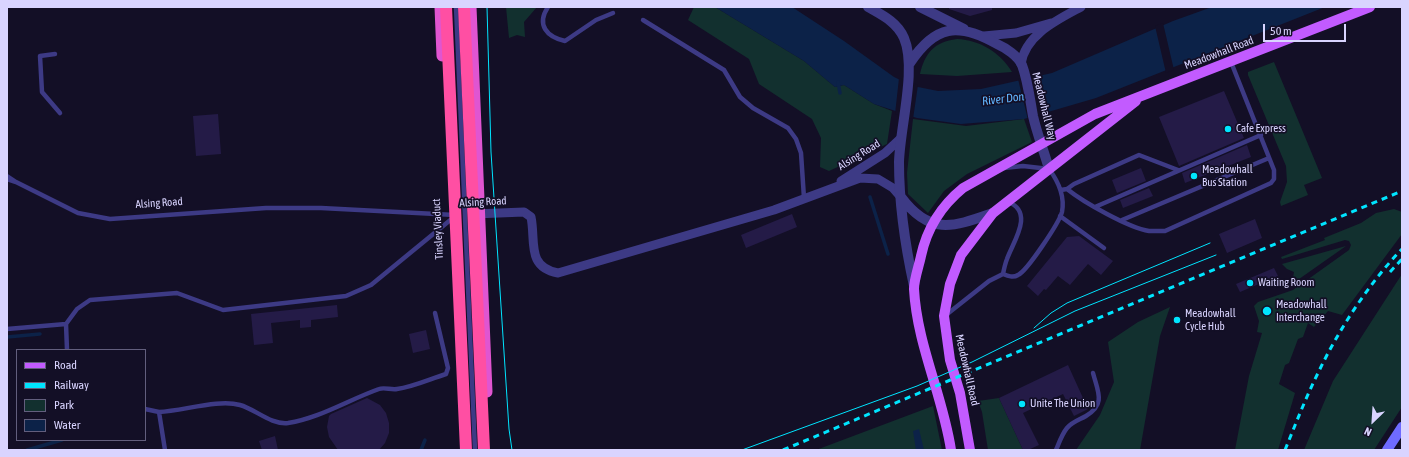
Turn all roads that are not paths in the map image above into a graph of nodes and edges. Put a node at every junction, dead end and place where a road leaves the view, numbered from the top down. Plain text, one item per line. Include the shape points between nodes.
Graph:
1 (440, 7) edge
2 (446, 7) edge
3 (456, 7) edge
4 (464, 7) edge
5 (471, 7) edge
6 (548, 7) edge
7 (868, 7) edge
8 (920, 7) edge
9 (1081, 7) edge
10 (1370, 7) edge
11 (1071, 10) edge
12 (613, 14) dead end
13 (643, 20) dead end
14 (1052, 23) junction
15 (968, 31) junction
16 (984, 36) junction
17 (55, 54) dead end
18 (1232, 62) junction
19 (910, 63) junction
20 (1021, 64) junction
21 (1144, 95) junction
22 (60, 113) dead end
23 (1261, 135) junction
24 (900, 139) junction
25 (1042, 144) junction
26 (1269, 158) junction
27 (997, 169) junction
28 (1049, 169) junction
29 (1178, 170) junction
30 (7, 178) edge
31 (829, 188) junction
32 (1068, 189) junction
33 (1061, 190) junction
34 (900, 196) junction
35 (804, 198) junction
36 (1006, 202) junction
37 (1095, 206) junction
38 (992, 213) junction
39 (456, 215) junction
40 (1060, 216) junction
41 (1122, 220) junction
42 (933, 223) junction
43 (1104, 248) dead end
44 (1003, 274) junction
45 (914, 288) junction
46 (435, 313) dead end
47 (944, 316) junction
48 (66, 324) junction
49 (7, 329) edge
50 (68, 349) edge
51 (1093, 374) dead end
52 (146, 409) edge
53 (159, 412) junction
54 (1402, 427) edge
55 (165, 450) edge
56 (460, 450) edge
57 (466, 450) edge
58 (475, 450) edge
59 (484, 450) edge
60 (490, 450) edge
61 (951, 450) edge
62 (970, 450) edge
63 (1056, 450) edge
64 (1387, 450) edge

1 - 56 highway, Tinsley Viaduct, bridge
2 - 57 highway, Tinsley Viaduct, bridge
3 - 58 lane, bridge
4 - 59 highway, bridge
5 - 60 highway, bridge
6 - 12 lane via 543,19 545,29 553,38 565,41 596,20
7 - 19 street, Meadowhall Way via 890,20 899,29 905,39
8 - 15 street, Meadowhall Way
9 - 11 street
10 - 18 main road, Meadowhall Road
11 - 14 street
13 - 35 lane via 724,70 740,97 753,108 788,128 796,138 801,153
14 - 16 street via 1016,33
14 - 20 street via 1028,44
15 - 16 street, Meadowhall Way
15 - 19 street, Meadowhall Way via 955,29 942,32 920,48
16 - 20 street, Meadowhall Way via 1010,52
17 - 22 lane via 40,56 42,92
18 - 21 main road, Meadowhall Road
18 - 23 lane
19 - 24 street, Meadowhall Way
20 - 25 street, Meadowhall Way
21 - 25 main road, Meadowhall Road via 1094,114
21 - 28 main road, Meadowhall Road
23 - 26 lane
23 - 29 lane
24 - 31 street, Alsing Road via 884,154
24 - 34 street, Meadowhall Way
25 - 27 main road, Meadowhall Road
25 - 28 street, Meadowhall Way
26 - 41 lane
26 - 41 lane via 1274,176 1271,183 1165,231 1148,230
27 - 28 lane, Meadowhall Road via 1023,166
27 - 42 main road, Meadowhall Road via 951,198
28 - 33 lane
28 - 36 main road, Meadowhall Road
29 - 32 lane via 1139,155
29 - 37 lane
30 - 39 lane, Alsing Road via 78,213 110,219 266,208 321,208
31 - 34 street, Alsing Road via 867,177 887,183
31 - 35 street, Alsing Road
32 - 33 lane
32 - 37 lane
33 - 40 lane
34 - 42 street, Meadowhall Road via 908,207
34 - 45 street, Meadowhall Road via 907,256
35 - 39 street, Alsing Road via 774,210 558,273 549,272 534,256 531,217 524,212
36 - 38 main road, Meadowhall Road
36 - 44 lane via 1014,204 1019,210 1021,222 1020,233 1006,260
37 - 41 lane
38 - 42 street, Meadowhall Road via 953,226
38 - 47 main road, Meadowhall Road via 961,255 950,284
39 - 48 lane via 372,285 346,296 223,310 177,293 90,300 77,309
40 - 43 lane
40 - 44 lane via 1056,226 1022,272 1012,277
42 - 45 main road, Meadowhall Road via 925,242
44 - 47 lane via 989,281
45 - 61 main road, Meadowhall Road via 922,335
46 - 53 lane via 448,368 446,374 396,389 381,388 310,418 286,423 240,405 225,403
47 - 62 main road, Meadowhall Road via 950,360 960,393
48 - 49 lane
48 - 50 lane
51 - 63 lane via 1100,399 1098,405 1067,428
52 - 53 lane
53 - 55 lane
54 - 64 main road

